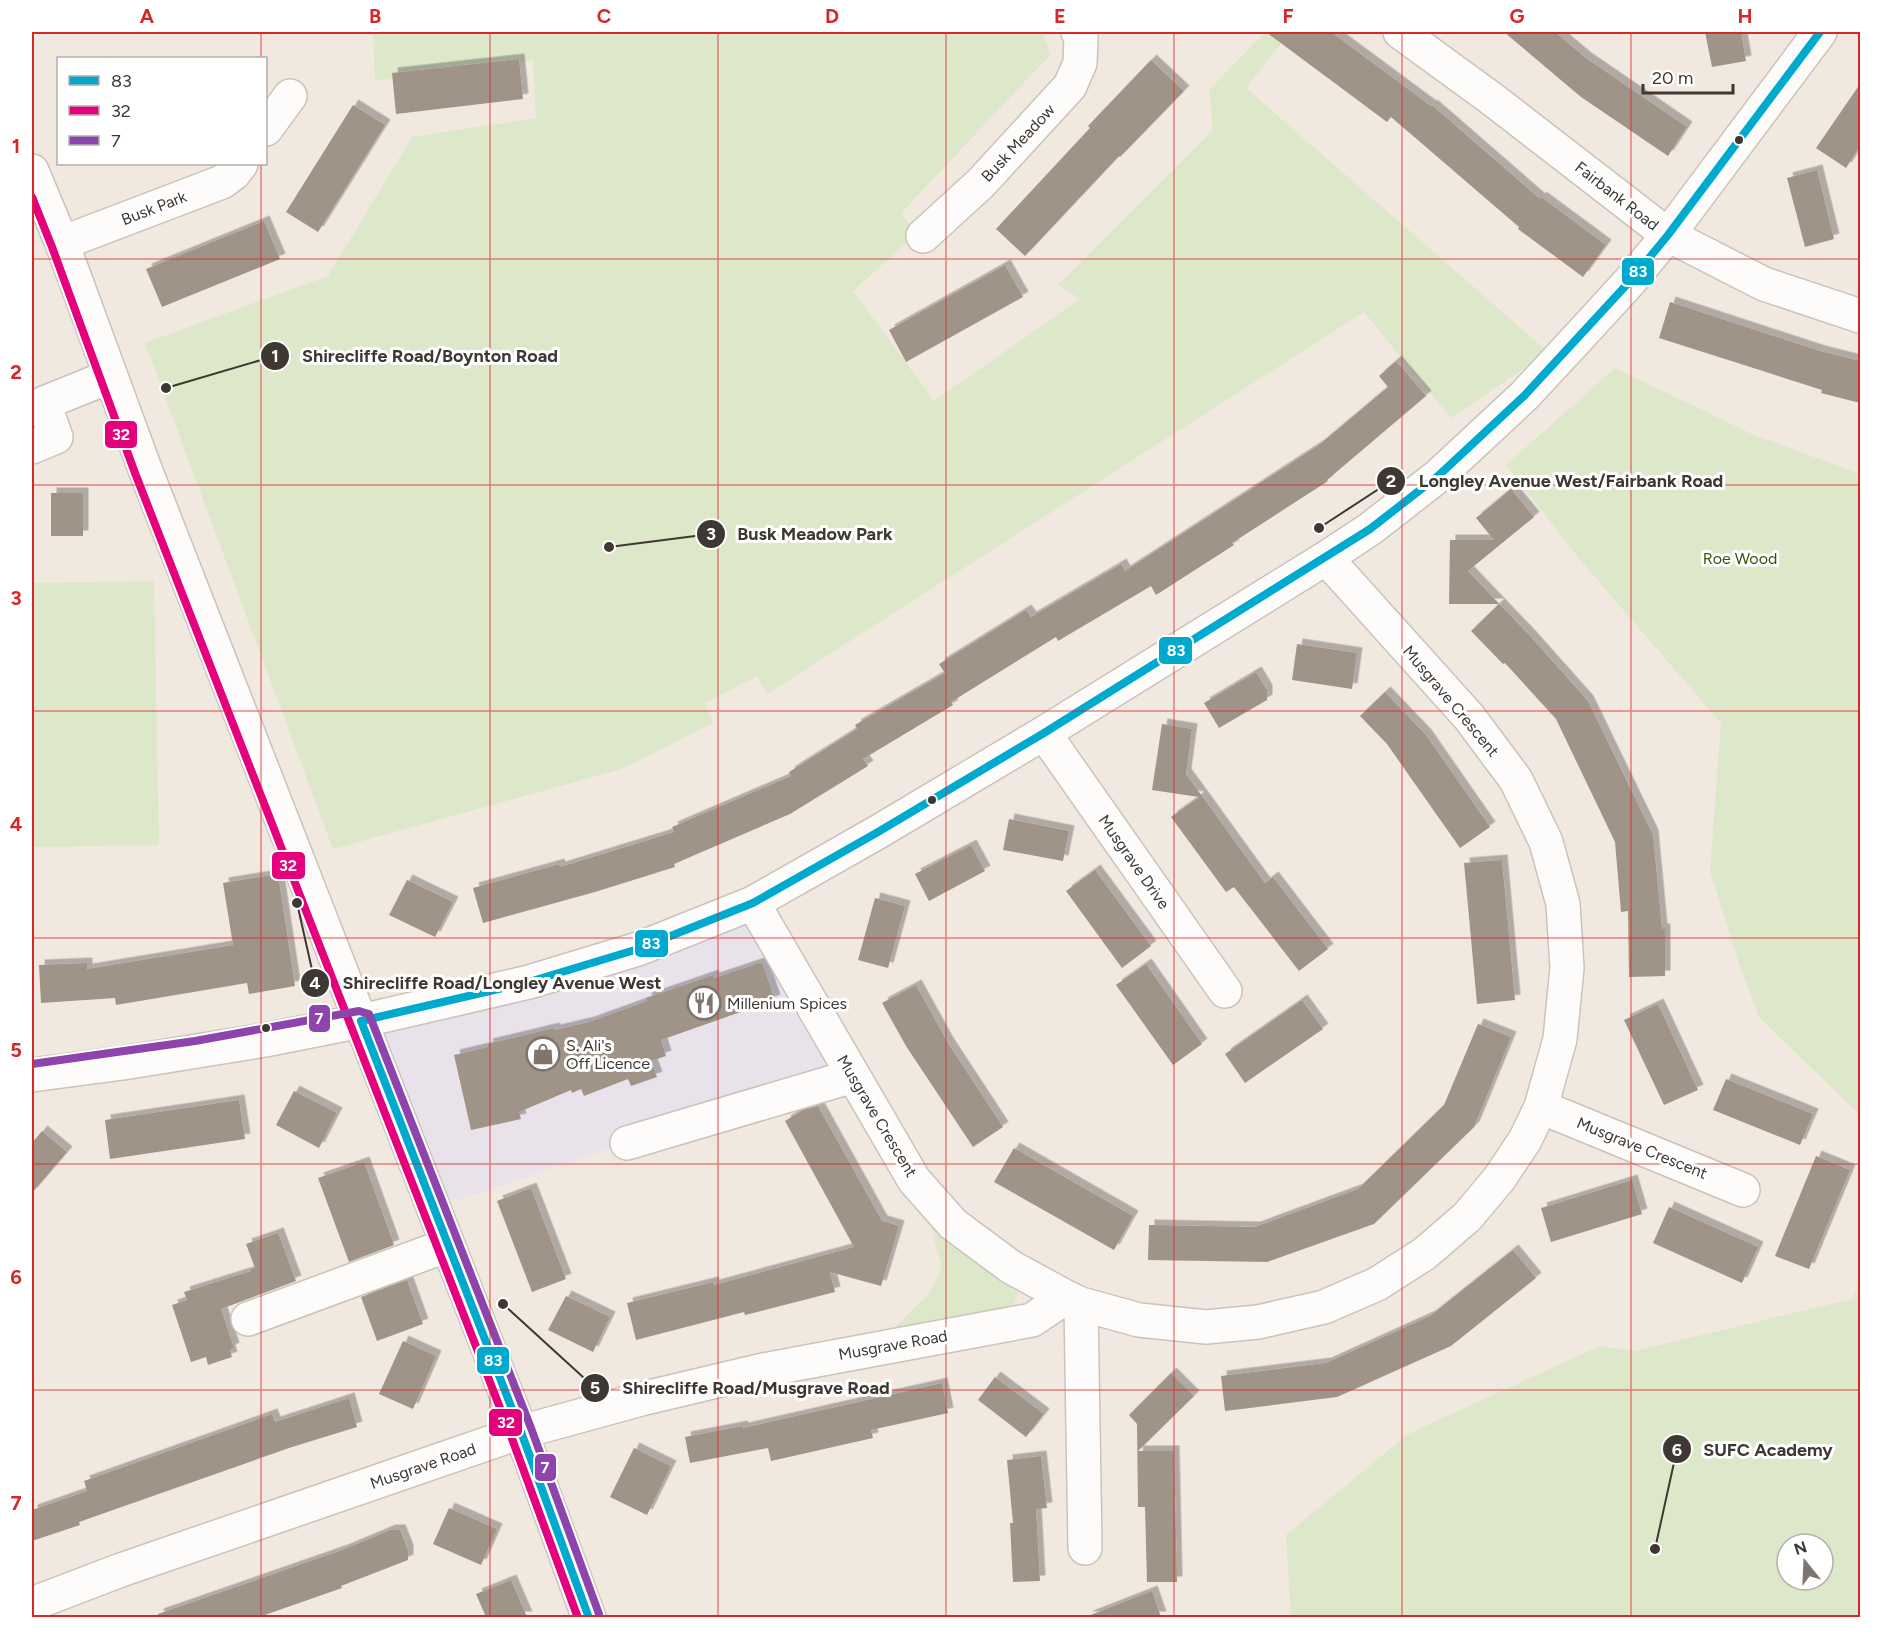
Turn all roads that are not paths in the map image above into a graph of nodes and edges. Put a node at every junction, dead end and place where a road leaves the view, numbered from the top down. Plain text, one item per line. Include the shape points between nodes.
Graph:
1 (1078, 32) edge
2 (1400, 32) edge
3 (1820, 32) edge
4 (290, 96) dead end
5 (267, 128) edge
6 (240, 165) edge
7 (32, 171) edge
8 (1668, 235) junction
9 (923, 236) dead end
10 (62, 243) junction
11 (1860, 316) edge
12 (111, 376) junction
13 (32, 447) edge
14 (1326, 558) junction
15 (1044, 733) junction
16 (753, 903) junction
17 (1225, 991) dead end
18 (361, 1021) junction
19 (32, 1075) edge
20 (853, 1076) junction
21 (1541, 1107) junction
22 (627, 1143) dead end
23 (1743, 1190) dead end
24 (448, 1245) junction
25 (1073, 1301) junction
26 (248, 1320) dead end
27 (521, 1432) junction
28 (1085, 1548) dead end
29 (32, 1604) edge
30 (589, 1617) edge

1 - 9 street, Busk Meadow via 1080,63 1070,86 981,183
2 - 8 street, Fairbank Road
3 - 8 street
4 - 5 street
6 - 10 street, Busk Park via 222,182
7 - 10 street
8 - 11 street, Fairbank Road via 1764,284
8 - 14 street via 1524,396 1438,476
10 - 12 street
12 - 13 street via 44,403 56,437
12 - 18 street
14 - 15 street
14 - 21 street, Musgrave Crescent via 1468,717 1516,780 1546,842 1563,904 1567,968 1560,1040
15 - 16 street
15 - 17 street, Musgrave Drive
16 - 18 street via 638,949 530,982
16 - 20 street, Musgrave Crescent
18 - 19 street via 254,1042
18 - 24 street
20 - 22 street
20 - 25 street, Musgrave Crescent via 914,1180 953,1224 1011,1267
21 - 23 street, Musgrave Crescent
21 - 25 street, Musgrave Crescent via 1499,1179 1467,1217 1424,1254 1377,1284 1324,1307 1258,1322 1206,1327 1139,1320
24 - 26 street
24 - 27 street
25 - 27 street, Musgrave Road via 1032,1320 763,1370
25 - 28 street
27 - 29 street, Musgrave Road
27 - 30 street

